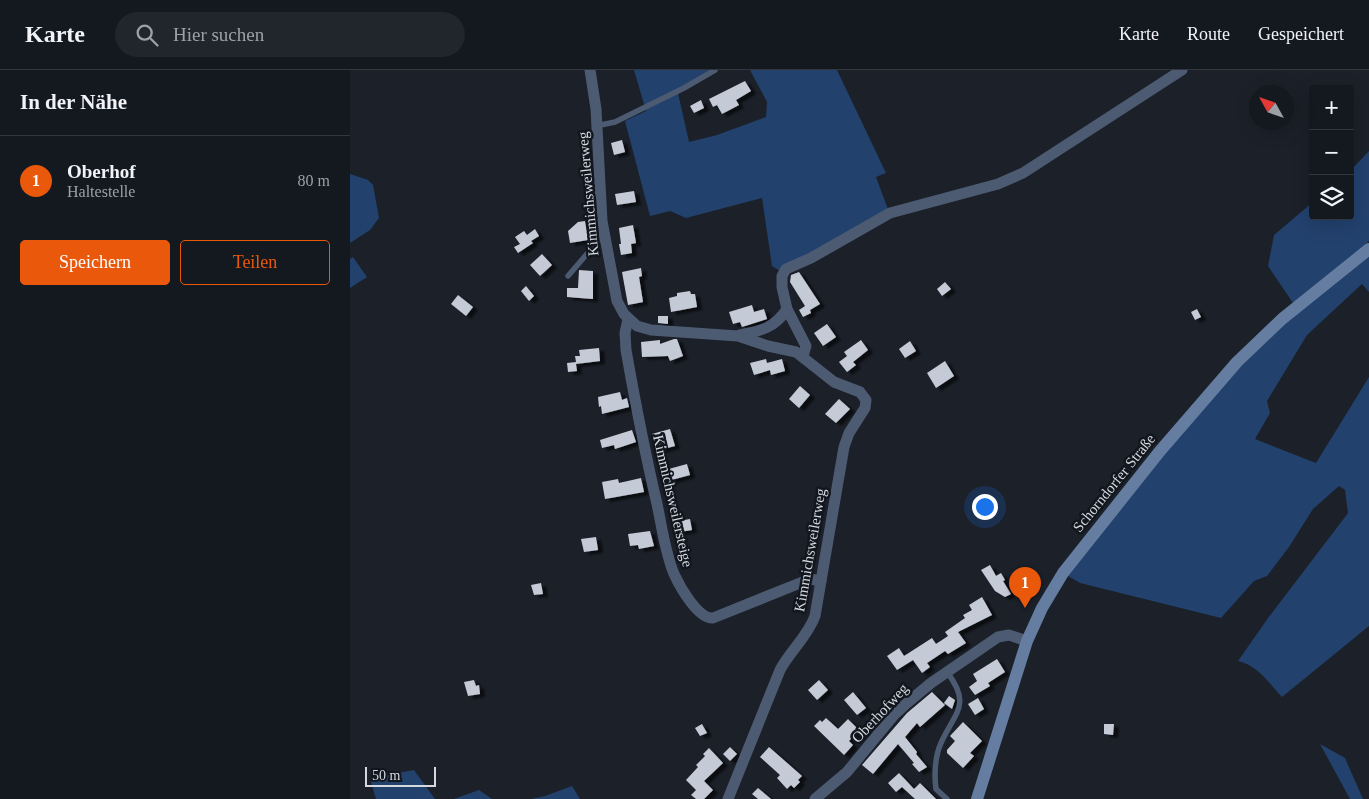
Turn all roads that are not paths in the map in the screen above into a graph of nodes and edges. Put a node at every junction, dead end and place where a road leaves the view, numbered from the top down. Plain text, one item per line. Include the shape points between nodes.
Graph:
1 (590, 70) edge
2 (715, 70) edge
3 (1182, 70) edge
4 (596, 126) junction
5 (604, 234) junction
6 (1369, 249) edge
7 (568, 276) dead end
8 (787, 309) junction
9 (628, 319) junction
10 (738, 336) junction
11 (803, 356) junction
12 (821, 581) junction
13 (1027, 640) junction
14 (947, 672) junction
15 (728, 799) edge
16 (815, 799) edge
17 (946, 799) edge
18 (977, 799) edge

1 - 4 street, Kimmichsweilerweg
2 - 4 lane via 616,122
3 - 8 street via 1023,173 998,184 890,213 789,267 784,271 781,283
4 - 5 street, Kimmichsweilerweg
5 - 7 lane
5 - 9 street, Kimmichsweilerweg via 618,301
6 - 13 main road, Schorndorfer Straße via 1264,335 1207,395 1064,573
8 - 10 street, Kimmichsweilerweg via 768,328
8 - 11 street via 805,344
9 - 10 street, Kimmichsweilerweg via 637,326 656,331
9 - 12 street, Kimmichsweilersteige via 626,346 661,527 674,574 689,599 702,616 713,618 810,579
10 - 11 street, Kimmichsweilerweg
11 - 12 street, Kimmichsweilerweg via 834,382 860,392 866,403 844,446
12 - 15 street, Kimmichsweilerweg via 813,620 780,670
13 - 14 street, Oberhofweg via 1003,635
13 - 18 main road, Schorndorfer Straße
14 - 16 street, Oberhofweg via 902,707 854,765
14 - 17 lane via 960,700 957,714 940,745 935,770 936,789

